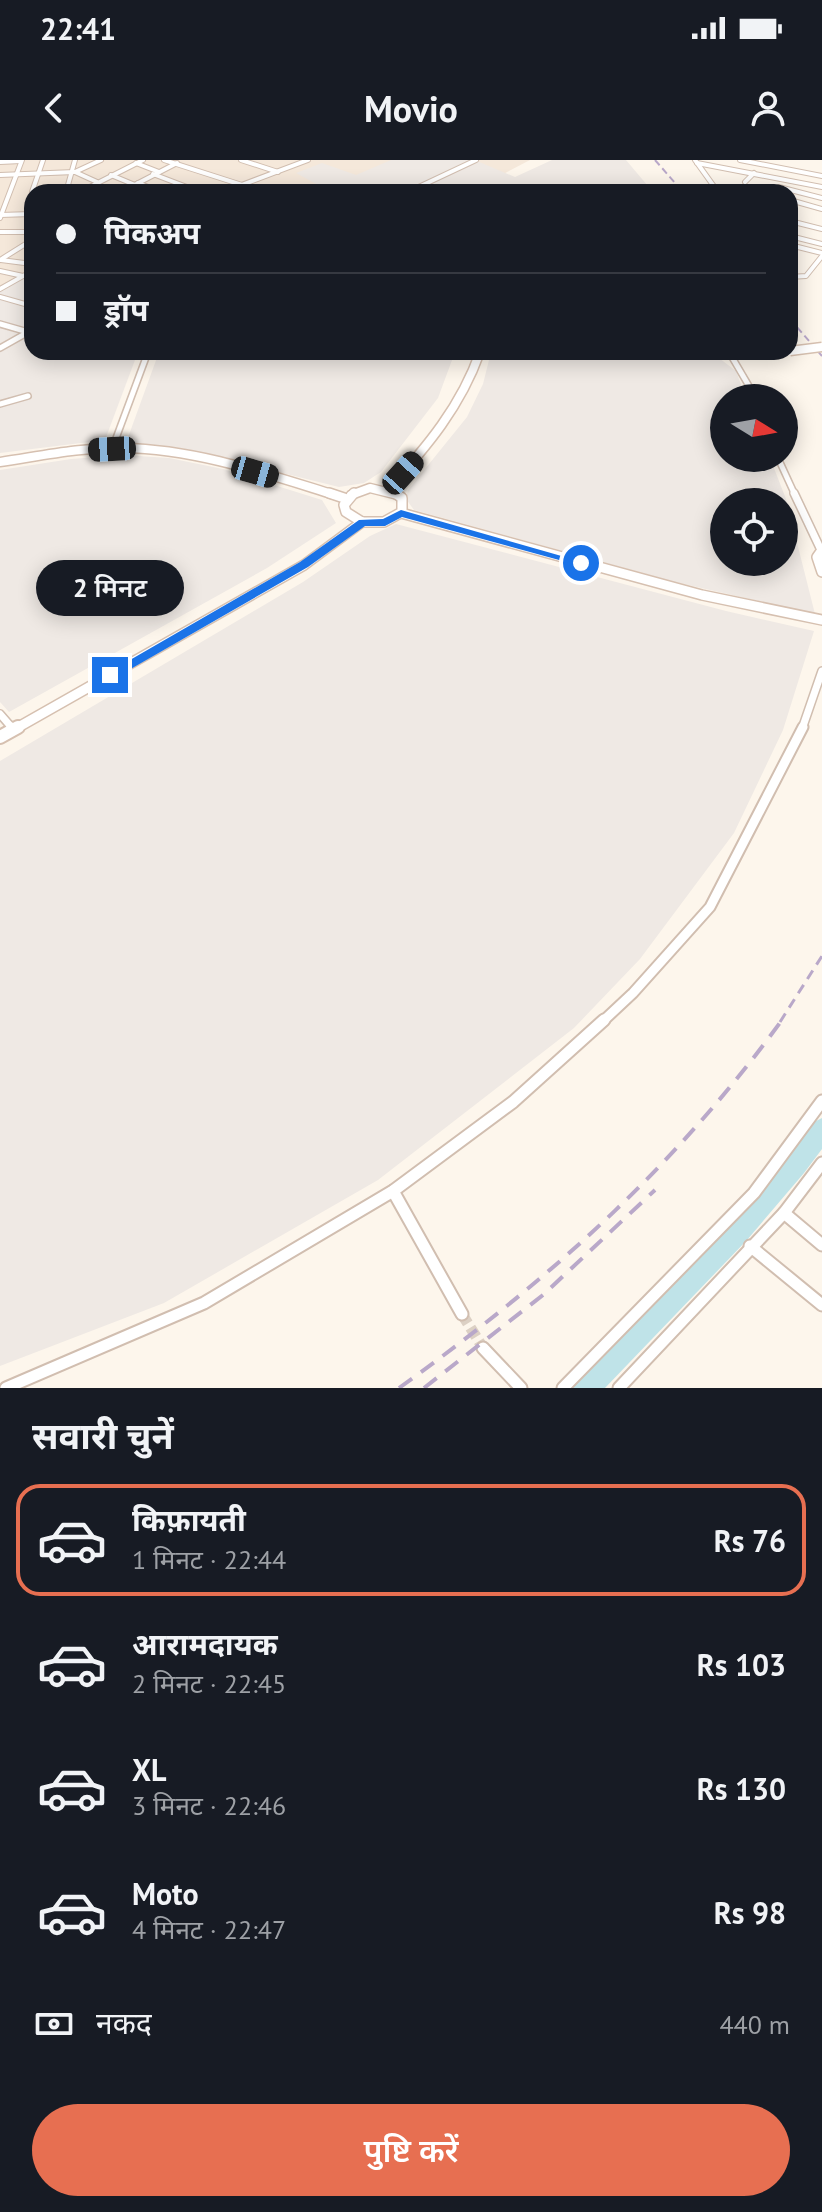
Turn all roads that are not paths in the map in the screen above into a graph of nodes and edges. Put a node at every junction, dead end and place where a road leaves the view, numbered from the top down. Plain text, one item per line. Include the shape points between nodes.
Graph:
1 (22, 160) edge
2 (43, 160) edge
3 (75, 160) edge
4 (101, 160) edge
5 (143, 160) edge
6 (164, 160) edge
7 (241, 160) edge
8 (307, 160) edge
9 (476, 160) edge
10 (744, 160) edge
11 (774, 160) edge
12 (0, 162) edge
13 (696, 162) edge
14 (136, 163) junction
15 (177, 163) junction
16 (770, 166) junction
17 (729, 169) junction
18 (798, 171) junction
19 (73, 172) junction
20 (38, 173) junction
21 (156, 173) junction
22 (279, 173) junction
23 (754, 173) junction
24 (0, 175) edge
25 (16, 175) junction
26 (111, 175) junction
27 (822, 176) edge
28 (723, 177) dead end
29 (789, 180) junction
30 (97, 182) junction
31 (745, 182) dead end
32 (35, 184) edge
33 (69, 184) edge
34 (94, 184) edge
35 (137, 184) joint
36 (181, 184) edge
37 (239, 184) edge
38 (245, 184) edge
39 (425, 184) edge
40 (712, 184) edge
41 (783, 184) edge
42 (11, 187) junction
43 (822, 187) edge
44 (0, 188) edge
45 (798, 192) edge
46 (822, 198) edge
47 (3, 201) edge
48 (798, 202) edge
49 (822, 209) edge
50 (24, 214) edge
51 (0, 216) edge
52 (798, 223) edge
53 (822, 229) edge
54 (0, 232) edge
55 (21, 232) joint
56 (798, 238) edge
57 (822, 244) edge
58 (24, 245) edge
59 (798, 248) edge
60 (12, 252) junction
61 (822, 255) edge
62 (24, 263) edge
63 (0, 271) edge
64 (24, 274) edge
65 (24, 276) edge
66 (798, 276) edge
67 (0, 289) edge
68 (0, 297) edge
69 (24, 304) edge
70 (0, 324) edge
71 (24, 330) edge
72 (24, 334) edge
73 (822, 347) edge
74 (0, 348) edge
75 (798, 350) edge
76 (145, 360) edge
77 (477, 360) edge
78 (734, 360) edge
79 (748, 384) edge
80 (28, 396) dead end
81 (0, 404) edge
82 (112, 449) junction
83 (0, 462) edge
84 (785, 472) edge
85 (388, 489) junction
86 (347, 499) junction
87 (401, 513) junction
88 (362, 522) junction
89 (821, 550) edge
90 (822, 572) edge
91 (822, 620) edge
92 (822, 671) edge
93 (0, 714) edge
94 (14, 730) junction
95 (0, 737) edge
96 (822, 1101) edge
97 (822, 1163) edge
98 (393, 1191) junction
99 (784, 1213) junction
100 (822, 1245) edge
101 (750, 1246) junction
102 (822, 1305) edge
103 (462, 1314) tunnel mouth
104 (483, 1348) tunnel mouth
105 (623, 1387) edge
106 (6, 1388) edge
107 (521, 1388) edge
108 (563, 1388) edge

1 - 12 street
1 - 25 street
2 - 20 street
3 - 19 street
4 - 19 street
5 - 14 street
6 - 15 street
7 - 22 street
8 - 22 street
9 - 39 street
10 - 16 street
11 - 16 street
13 - 17 street
13 - 40 street
14 - 21 street
14 - 26 street
15 - 21 street
15 - 37 street
16 - 18 street
17 - 23 street
17 - 28 street
18 - 27 street
18 - 29 street
19 - 20 street
19 - 30 street
19 - 33 street
20 - 25 street
20 - 32 street
21 - 35 street
21 - 36 street
22 - 38 street
23 - 29 street
23 - 31 street
24 - 25 street
25 - 42 street
26 - 30 street
26 - 35 street
29 - 41 street
29 - 43 street
30 - 34 street
42 - 44 street
42 - 47 street
45 - 46 street
47 - 51 street
48 - 49 street
50 - 51 street
52 - 53 street
54 - 55 street
55 - 60 street
56 - 57 street
58 - 60 street
59 - 61 street
60 - 62 street via 0,260
61 - 66 street via 806,276
63 - 64 street
65 - 67 street
68 - 69 street
70 - 71 street
72 - 74 street
73 - 75 street, bridge
76 - 82 street
77 - 85 street via 458,405
78 - 79 street
80 - 81 street
82 - 83 street
82 - 86 street via 196,456
84 - 89 street
85 - 86 street via 364,489
85 - 87 street via 402,498
86 - 88 street via 346,512
87 - 88 street via 385,522
87 - 91 street via 702,595
88 - 94 street via 304,565
89 - 90 street via 817,557
92 - 98 street via 796,744 710,907 633,993 524,1092
93 - 94 street
94 - 95 street
96 - 108 street via 754,1193
97 - 99 street
98 - 103 street
98 - 106 street via 204,1303
99 - 100 street
99 - 101 street
101 - 102 street
101 - 105 street
104 - 107 street

